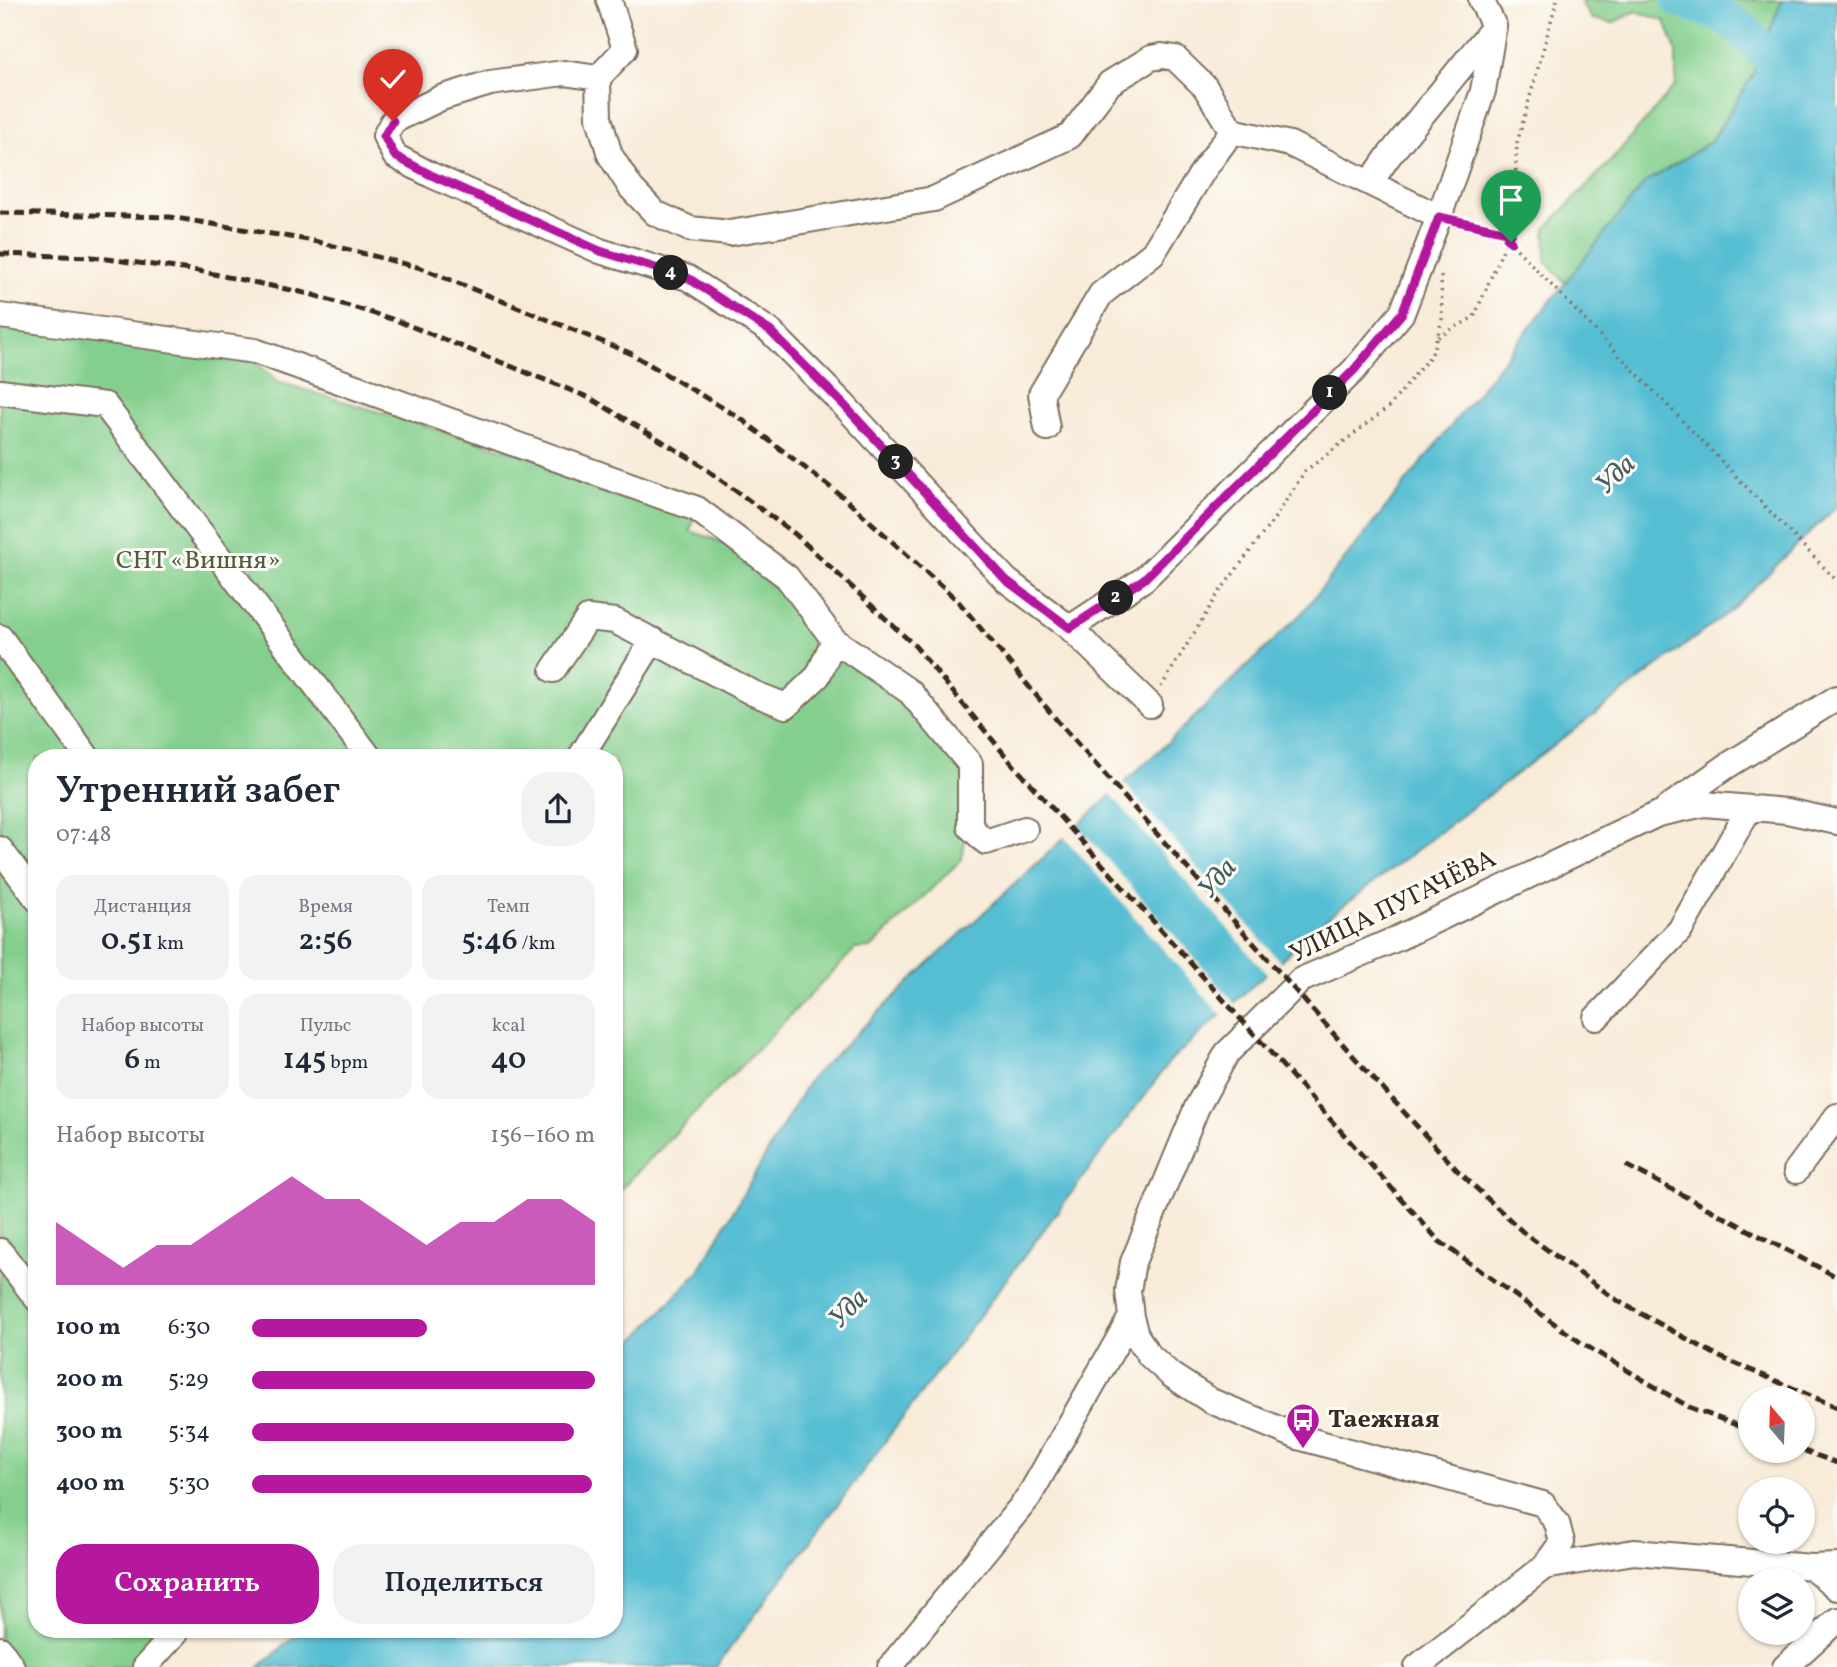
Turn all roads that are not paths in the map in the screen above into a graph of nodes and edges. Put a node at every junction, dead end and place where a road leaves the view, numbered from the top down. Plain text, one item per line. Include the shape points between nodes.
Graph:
1 (609, 0) edge
2 (1480, 0) edge
3 (1494, 26) junction
4 (598, 78) junction
5 (1232, 131) junction
6 (1370, 183) junction
7 (1439, 217) junction
8 (0, 316) edge
9 (0, 392) edge
10 (1047, 428) dead end
11 (1070, 628) junction
12 (0, 637) edge
13 (653, 640) junction
14 (834, 640) junction
15 (553, 670) dead end
16 (1837, 698) edge
17 (1150, 705) road end
18 (81, 749) edge
19 (363, 749) edge
20 (585, 749) edge
21 (1749, 809) junction
22 (1658, 814) junction
23 (1837, 822) edge
24 (1025, 829) dead end
25 (0, 849) edge
26 (28, 887) edge
27 (1596, 1018) dead end
28 (1837, 1116) edge
29 (1796, 1171) dead end
30 (0, 1251) edge
31 (28, 1287) edge
32 (1131, 1317) junction
33 (1837, 1566) edge
34 (1544, 1567) junction
35 (1812, 1567) junction
36 (1837, 1588) edge
37 (1837, 1620) edge
38 (171, 1638) edge
39 (0, 1649) edge
40 (12, 1667) edge
41 (145, 1667) edge
42 (890, 1667) edge
43 (1417, 1667) edge
44 (1785, 1667) edge

1 - 4 street via 625,49
2 - 3 street
3 - 6 street
3 - 7 street via 1483,92
4 - 5 street via 599,118 610,155 631,188 655,213 690,229 730,233 934,199 1070,136 1110,83 1151,58 1175,58 1205,87
4 - 11 street via 565,73 490,83 393,121 384,136 395,156 431,175 600,251 688,278 770,331 1006,580
5 - 6 street via 1290,144
5 - 10 street via 1153,253 1101,294 1094,305 1041,394
6 - 7 street
7 - 11 street via 1402,313 1354,370 1144,579
8 - 14 street via 255,351 697,509 787,577
9 - 19 street via 105,405
11 - 17 street
12 - 18 street
13 - 14 street via 786,706 818,676
13 - 15 street via 615,621 588,618
13 - 20 street
14 - 24 street via 910,692 970,764 970,828 986,842
16 - 22 street
21 - 22 street, УЛИЦА ПУГАЧЁВА via 1704,804
21 - 23 street, УЛИЦА ПУГАЧЁВА via 1787,811
21 - 27 street via 1680,930
22 - 32 street, УЛИЦА ПУГАЧЁВА via 1301,980 1227,1053 1197,1107 1133,1262 1128,1291
25 - 26 street
28 - 29 street
30 - 31 street
32 - 34 street via 1149,1355 1171,1376 1211,1401 1298,1437 1543,1504 1557,1523 1562,1542
32 - 42 street via 1028,1498
33 - 35 street
34 - 35 street via 1634,1552
34 - 43 street
35 - 36 street
37 - 44 street
38 - 41 street
39 - 40 street

